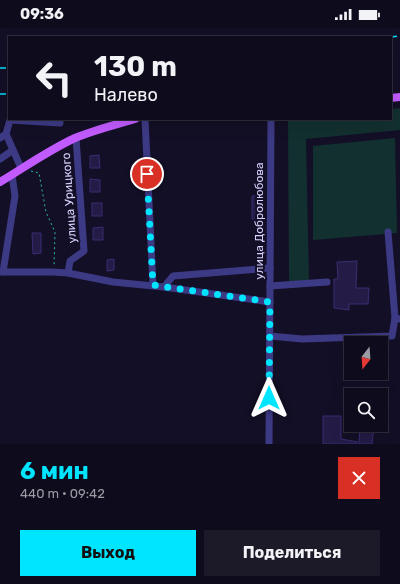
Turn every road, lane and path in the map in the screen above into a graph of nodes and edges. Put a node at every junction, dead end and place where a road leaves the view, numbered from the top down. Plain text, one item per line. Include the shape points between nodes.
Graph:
1 (132, 120) edge
2 (145, 120) edge
3 (271, 120) edge
4 (60, 123) dead end
5 (3, 136) edge
6 (76, 138) junction
7 (13, 150) junction
8 (0, 159) edge
9 (21, 168) junction
10 (12, 175) junction
11 (0, 182) edge
12 (388, 232) dead end
13 (270, 268) junction
14 (2, 272) edge
15 (54, 272) junction
16 (68, 273) junction
17 (327, 282) dead end
18 (153, 285) junction
19 (270, 286) junction
20 (164, 287) junction
21 (270, 302) junction
22 (397, 318) edge
23 (270, 336) junction
24 (269, 444) edge

1 - 6 main road
2 - 18 street
3 - 13 street, улица Добролюбова
4 - 5 street via 10,120
5 - 7 street
6 - 9 main road
6 - 16 street, улица Урицкого via 84,251 70,261
7 - 8 street
7 - 9 street
9 - 10 main road
9 - 15 path via 39,173 46,212 55,232
10 - 11 main road
10 - 14 street via 15,196
12 - 22 street
13 - 19 street, улица Добролюбова
13 - 20 street via 173,276
14 - 15 street
15 - 16 street
16 - 18 street via 113,282
17 - 19 street
18 - 20 street
19 - 21 street, улица Добролюбова
20 - 21 street
21 - 23 street, улица Добролюбова
22 - 23 street via 392,336 302,339
23 - 24 street, улица Добролюбова

